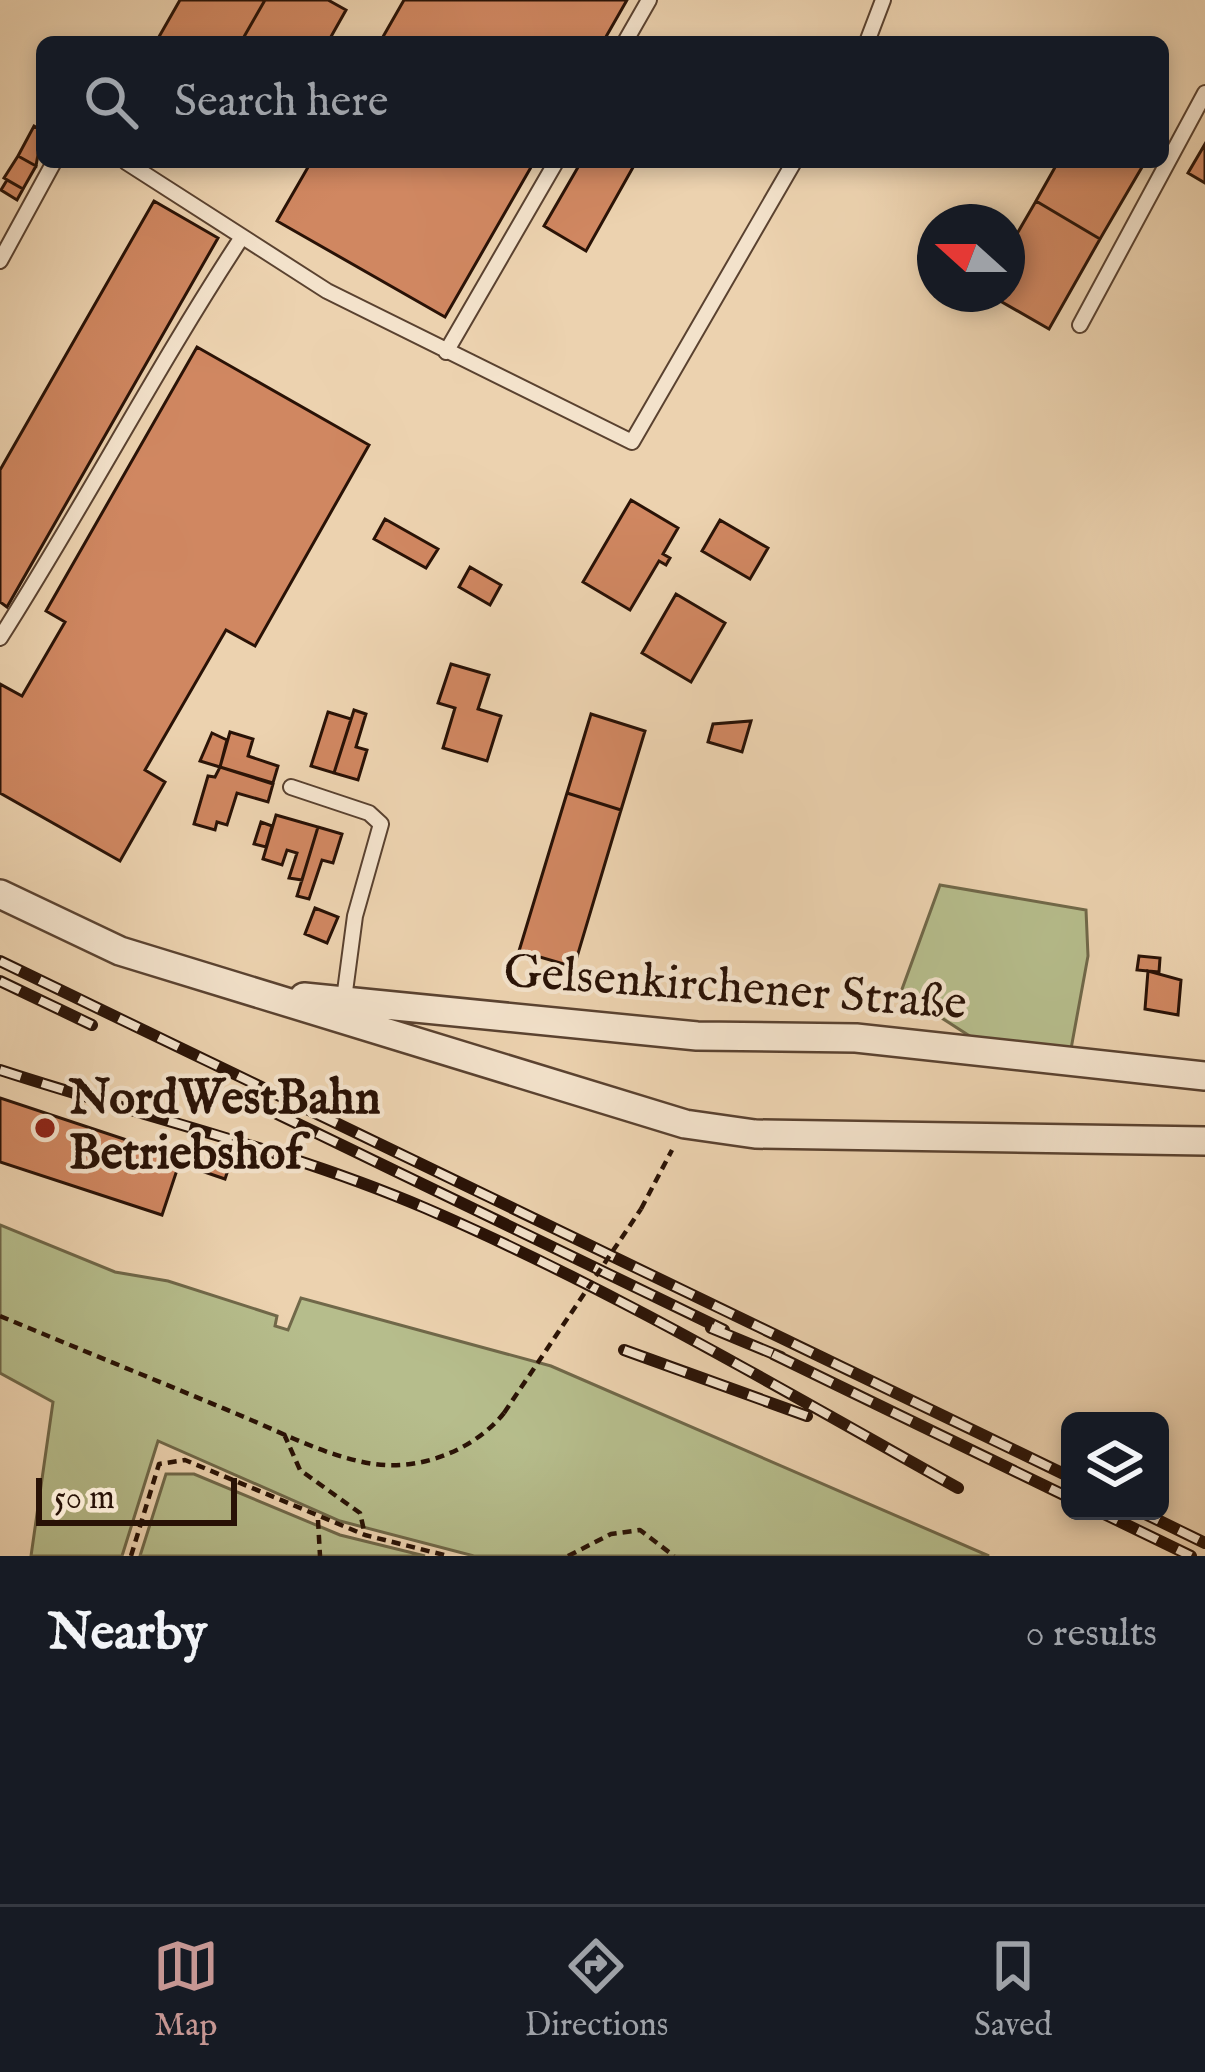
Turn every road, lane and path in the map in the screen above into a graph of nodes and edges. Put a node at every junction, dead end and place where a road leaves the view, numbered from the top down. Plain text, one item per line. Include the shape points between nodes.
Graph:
1 (650, 0) edge
2 (883, 0) edge
3 (629, 36) edge
4 (869, 36) edge
5 (1205, 93) edge
6 (1169, 160) edge
7 (51, 168) edge
8 (135, 168) edge
9 (553, 168) edge
10 (791, 168) edge
11 (1165, 168) edge
12 (242, 237) junction
13 (0, 261) edge
14 (1080, 325) dead end
15 (446, 352) junction
16 (0, 638) edge
17 (290, 788) dead end
18 (0, 894) edge
19 (258, 994) junction
20 (344, 999) junction
21 (1205, 1076) edge
22 (686, 1124) junction
23 (1205, 1142) edge
24 (0, 1316) edge
25 (284, 1434) junction
26 (317, 1517) junction
27 (365, 1535) junction
28 (131, 1556) edge
29 (320, 1556) edge
30 (448, 1556) edge
31 (568, 1556) edge
32 (674, 1556) edge

1 - 3 lane
2 - 4 lane
5 - 6 lane
7 - 13 lane
8 - 12 lane
9 - 15 lane
10 - 15 lane via 632,442
11 - 14 lane
12 - 15 lane
12 - 16 lane
17 - 20 lane via 381,824
18 - 19 street, Gelsenkirchener Straße via 120,951
19 - 20 street, Gelsenkirchener Straße
19 - 22 street, Gelsenkirchener Straße
20 - 21 street, Gelsenkirchener Straße via 697,1036 856,1038
22 - 23 street, Gelsenkirchener Straße via 755,1134
22 - 25 path, bridge via 641,1209 484,1438 410,1465 375,1464
24 - 25 path
25 - 27 path via 300,1470 360,1513
26 - 27 path
26 - 28 path via 185,1460 159,1464
26 - 29 path
27 - 30 path
31 - 32 path via 611,1534 640,1530

